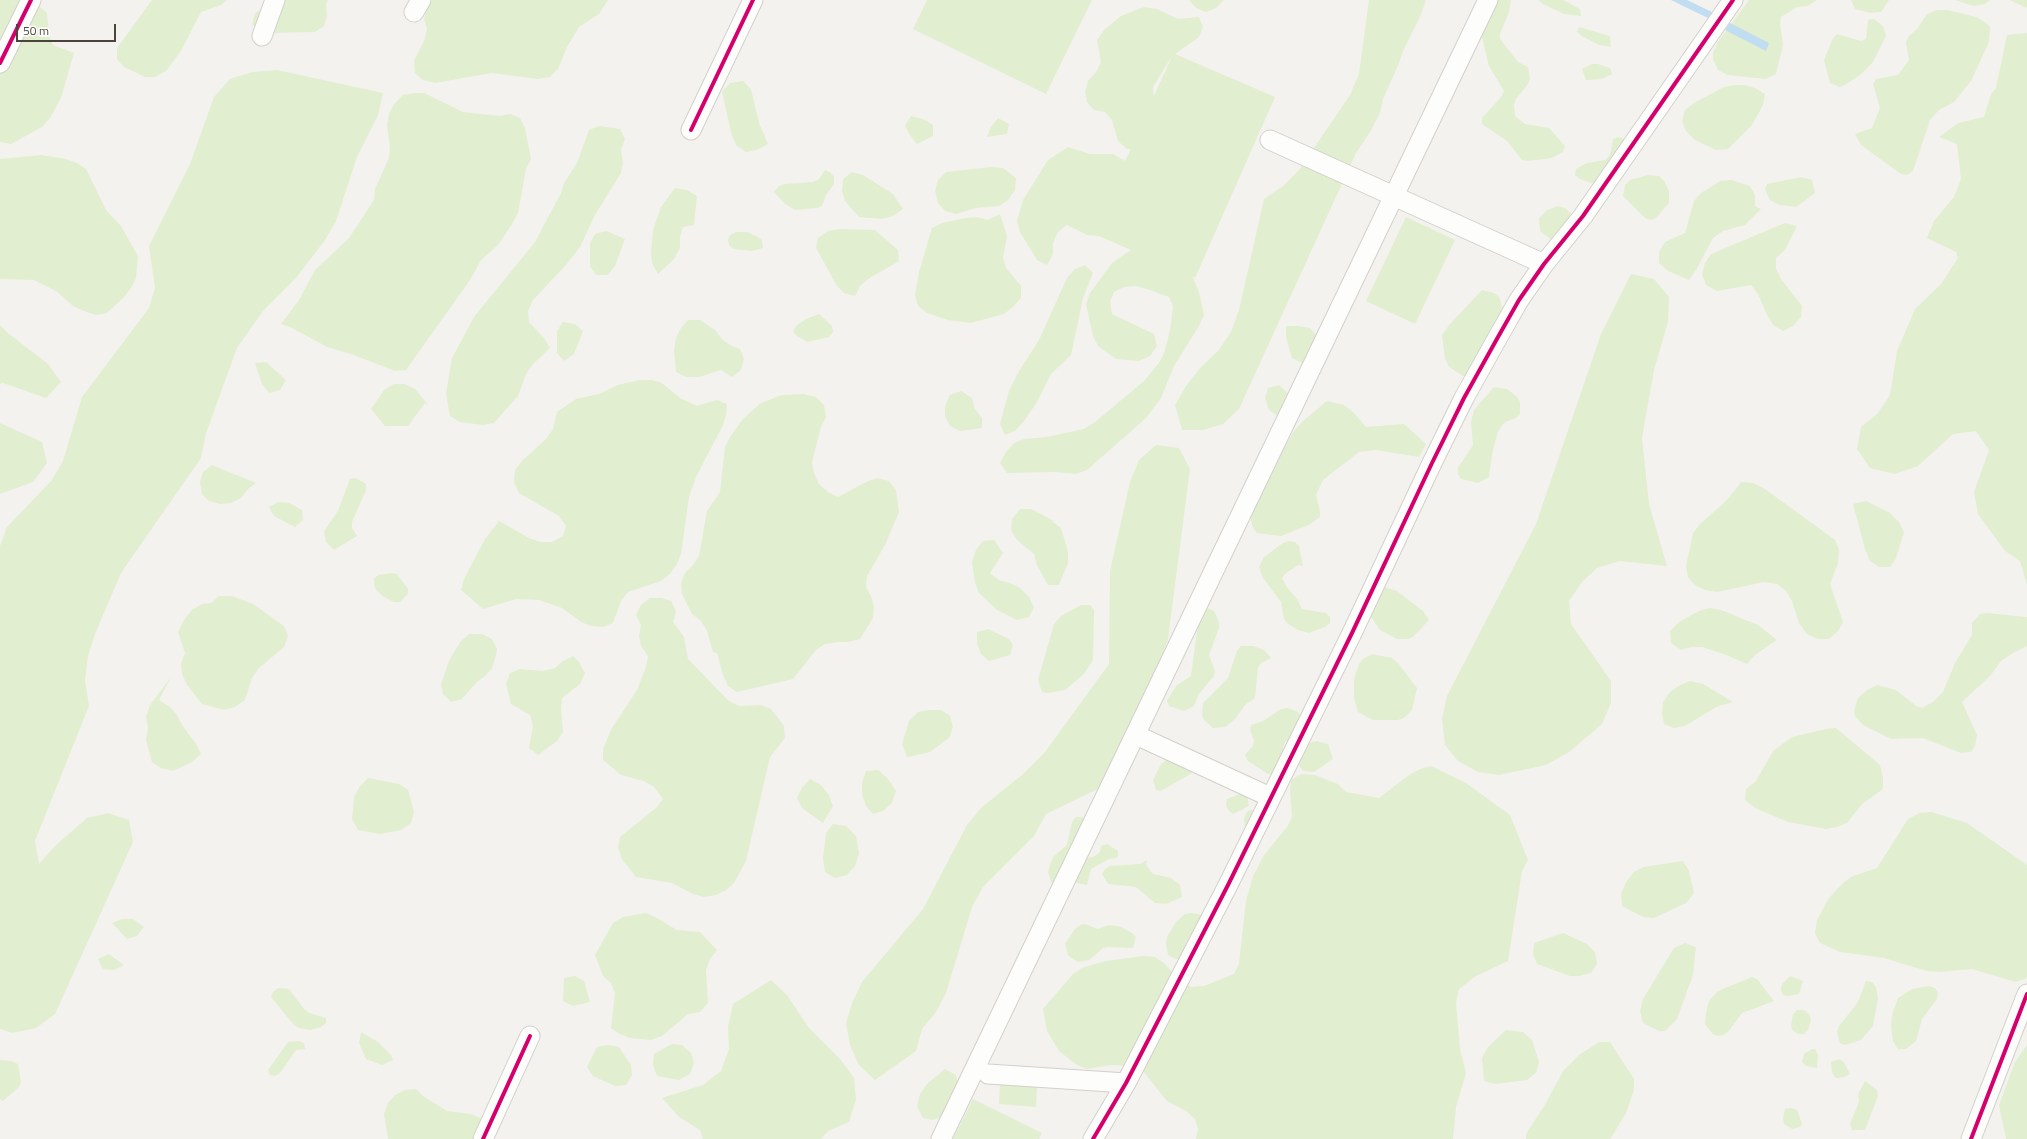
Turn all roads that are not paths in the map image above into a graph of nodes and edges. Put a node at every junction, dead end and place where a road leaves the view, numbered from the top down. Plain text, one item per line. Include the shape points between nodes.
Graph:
1 (31, 0) edge
2 (275, 0) edge
3 (753, 0) edge
4 (1488, 0) edge
5 (1733, 0) edge
6 (262, 36) dead end
7 (0, 63) edge
8 (691, 130) dead end
9 (1270, 140) dead end
10 (1394, 196) junction
11 (1544, 264) junction
12 (1136, 735) junction
13 (1270, 797) junction
14 (2027, 994) edge
15 (530, 1036) dead end
16 (988, 1074) dead end
17 (1126, 1083) junction
18 (483, 1139) edge
19 (941, 1139) edge
20 (1093, 1139) edge
21 (1971, 1139) edge

1 - 7 street
2 - 6 street
3 - 8 street
4 - 10 street
5 - 11 street via 1583,216
9 - 10 street
10 - 11 street
10 - 12 street
11 - 13 street via 1519,300 1464,398 1352,633
12 - 13 street
12 - 19 street
13 - 17 street via 1228,885
14 - 21 street
15 - 18 street
16 - 17 street
17 - 20 street

